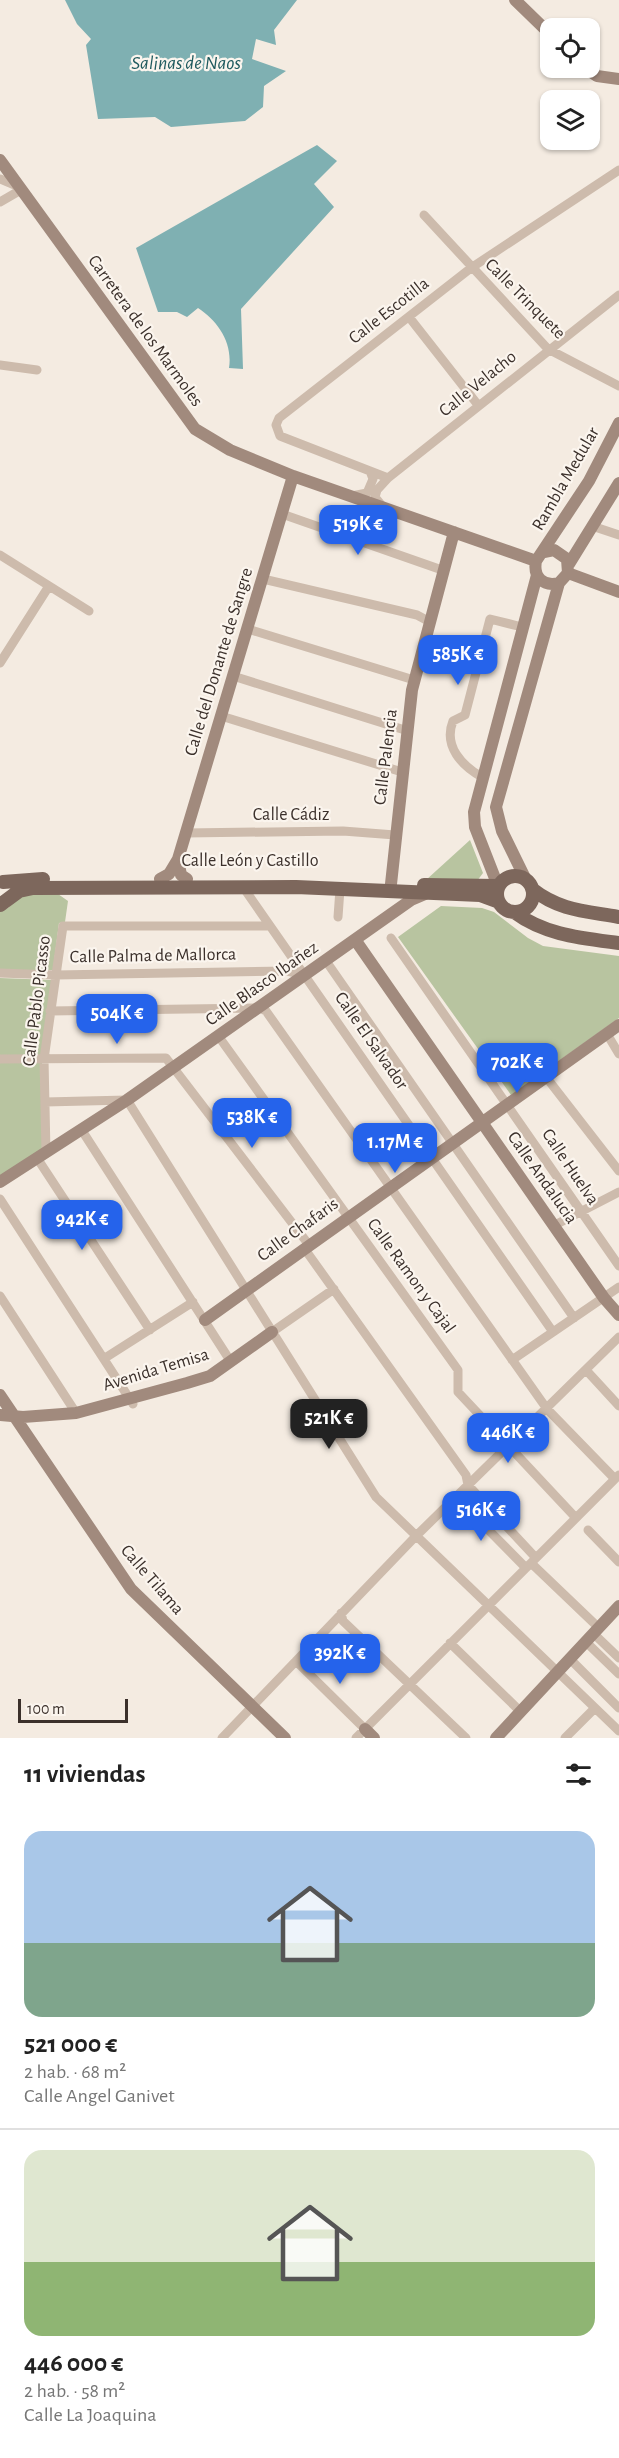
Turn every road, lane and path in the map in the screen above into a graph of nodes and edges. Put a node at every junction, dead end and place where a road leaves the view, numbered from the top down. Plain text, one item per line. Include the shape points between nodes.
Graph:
1 (515, 0) edge
2 (540, 24) edge
3 (600, 76) edge
4 (619, 79) edge
5 (0, 160) edge
6 (619, 170) edge
7 (0, 178) edge
8 (24, 193) junction
9 (0, 202) edge
10 (424, 215) dead end
11 (471, 268) junction
12 (619, 295) edge
13 (409, 316) junction
14 (548, 349) junction
15 (0, 365) edge
16 (37, 370) dead end
17 (619, 386) edge
18 (478, 405) junction
19 (619, 423) edge
20 (370, 471) junction
21 (293, 476) junction
22 (388, 478) junction
23 (619, 483) edge
24 (368, 497) junction
25 (383, 507) junction
26 (282, 514) junction
27 (592, 526) junction
28 (454, 532) junction
29 (619, 536) edge
30 (0, 555) edge
31 (540, 557) junction
32 (568, 569) junction
33 (442, 570) junction
34 (537, 576) junction
35 (263, 579) junction
36 (559, 583) junction
37 (49, 586) junction
38 (619, 591) edge
39 (89, 611) dead end
40 (430, 622) junction
41 (522, 627) junction
42 (248, 629) junction
43 (0, 663) edge
44 (233, 676) junction
45 (414, 680) junction
46 (221, 716) junction
47 (408, 731) junction
48 (402, 772) junction
49 (482, 777) junction
50 (186, 832) junction
51 (395, 836) junction
52 (178, 859) junction
53 (490, 863) junction
54 (160, 879) junction
55 (187, 879) junction
56 (1, 882) edge
57 (391, 884) junction
58 (529, 884) junction
59 (482, 885) junction
60 (498, 886) junction
61 (243, 887) junction
62 (340, 889) junction
63 (424, 894) junction
64 (5, 901) edge
65 (499, 902) junction
66 (514, 912) junction
67 (338, 917) dead end
68 (619, 917) edge
69 (269, 926) junction
70 (391, 938) dead end
71 (356, 941) junction
72 (619, 943) edge
73 (326, 961) junction
74 (0, 973) edge
75 (56, 975) junction
76 (305, 975) junction
77 (260, 1008) junction
78 (50, 1011) junction
79 (619, 1025) edge
80 (607, 1034) junction
81 (219, 1037) junction
82 (619, 1054) edge
83 (0, 1059) edge
84 (44, 1059) junction
85 (172, 1067) junction
86 (546, 1077) junction
87 (127, 1100) junction
88 (45, 1102) junction
89 (507, 1104) junction
90 (481, 1122) junction
91 (81, 1129) junction
92 (453, 1142) junction
93 (41, 1155) junction
94 (431, 1157) junction
95 (619, 1171) edge
96 (0, 1182) edge
97 (388, 1188) junction
98 (619, 1192) edge
99 (0, 1199) edge
100 (581, 1211) junction
101 (347, 1216) junction
102 (553, 1226) junction
103 (307, 1246) junction
104 (619, 1266) edge
105 (619, 1287) edge
106 (334, 1289) junction
107 (246, 1291) junction
108 (0, 1296) edge
109 (604, 1298) junction
110 (193, 1302) junction
111 (619, 1315) edge
112 (574, 1318) junction
113 (205, 1320) junction
114 (150, 1330) junction
115 (553, 1332) junction
116 (274, 1335) junction
117 (619, 1337) edge
118 (105, 1358) junction
119 (512, 1360) junction
120 (231, 1362) junction
121 (586, 1370) junction
122 (0, 1395) edge
123 (132, 1402) junction
124 (619, 1406) edge
125 (547, 1409) junction
126 (76, 1413) junction
127 (0, 1415) edge
128 (17, 1420) junction
129 (509, 1446) junction
130 (617, 1477) edge
131 (468, 1485) junction
132 (456, 1497) junction
133 (576, 1518) junction
134 (588, 1530) dead end
135 (416, 1536) junction
136 (619, 1562) edge
137 (531, 1563) junction
138 (487, 1606) junction
139 (619, 1606) edge
140 (341, 1613) junction
141 (593, 1635) junction
142 (450, 1643) junction
143 (619, 1658) edge
144 (570, 1659) junction
145 (296, 1661) junction
146 (557, 1673) junction
147 (619, 1674) edge
148 (409, 1684) junction
149 (617, 1701) edge
150 (253, 1707) junction
151 (595, 1708) junction
152 (520, 1712) junction
153 (619, 1731) edge
154 (360, 1733) edge
155 (222, 1738) edge
156 (285, 1738) edge
157 (374, 1738) edge
158 (466, 1738) edge
159 (496, 1738) edge
160 (566, 1738) edge

1 - 2 street
3 - 4 street
5 - 8 street, Carretera de los Marmoles
6 - 11 street, Calle Escotilla
7 - 8 street
8 - 9 street via 18,191
8 - 21 street, Carretera de los Marmoles via 195,429 230,450
10 - 11 street, Calle Trinquete
11 - 13 street, Calle Escotilla
11 - 14 street, Calle Trinquete
12 - 14 street, Calle Velacho
13 - 18 street
13 - 20 street, Calle Escotilla via 279,418 276,425 280,436
14 - 17 street, Calle Trinquete
14 - 18 street, Calle Velacho
15 - 16 street
18 - 22 street, Calle Velacho
19 - 31 street, Rambla Medular via 589,482
20 - 22 street, Calle Escotilla
20 - 24 street via 373,479
21 - 24 street, Carretera de los Marmoles via 351,496
21 - 26 street, Calle del Donante de Sangre
22 - 25 street, Calle Velacho via 376,490 375,497
23 - 27 street
24 - 25 street, Carretera de los Marmoles
25 - 28 street, Carretera de los Marmoles
26 - 33 street
26 - 35 street, Calle del Donante de Sangre
27 - 29 street
27 - 32 street
28 - 31 street, Carretera de los Marmoles
28 - 33 street, Calle Palencia
30 - 37 street
31 - 32 street via 559,552
31 - 34 street
32 - 36 street
32 - 38 street
33 - 40 street, Calle Palencia
34 - 36 street via 549,584
34 - 41 street
35 - 40 street via 417,615
35 - 42 street, Calle del Donante de Sangre
36 - 58 street via 496,807 502,831
37 - 39 street
37 - 43 street
40 - 45 street, Calle Palencia
41 - 49 street
41 - 49 street via 490,619 465,715 453,721 450,730 454,754
42 - 44 street, Calle del Donante de Sangre
42 - 45 street
44 - 46 street, Calle del Donante de Sangre
44 - 47 street
45 - 47 street, Calle Palencia
46 - 48 street
46 - 50 street, Calle del Donante de Sangre
47 - 48 street, Calle Palencia
48 - 51 street, Calle Palencia
49 - 53 street via 474,812
50 - 51 street, Calle Cádiz via 343,831
50 - 52 street, Calle del Donante de Sangre
51 - 57 street, Calle Palencia
52 - 54 street, Calle del Donante de Sangre via 169,874
52 - 55 street via 181,875
53 - 59 street via 490,876
53 - 60 street
54 - 55 main road, Calle León y Castillo
54 - 56 main road, Calle León y Castillo
55 - 57 main road, Calle León y Castillo via 315,878
56 - 64 main road
57 - 59 main road, Calle León y Castillo
58 - 60 main road via 514,875
58 - 66 main road via 531,902
58 - 68 main road via 548,902
59 - 60 main road, Calle León y Castillo
60 - 65 main road
61 - 62 main road, Calle León y Castillo
61 - 64 main road, Calle León y Castillo via 33,888 19,891
61 - 69 street, Calle El Salvador
62 - 63 main road, Calle León y Castillo
62 - 67 street
63 - 65 main road, Calle León y Castillo via 480,895
63 - 71 street, Calle Blasco Ibañez
65 - 66 main road
66 - 72 main road via 555,934
69 - 75 street, Calle Pablo Picasso via 63,926
69 - 76 street, Calle El Salvador
70 - 89 street, Calle Huelva
71 - 73 street, Calle Blasco Ibañez
71 - 90 street, Calle Andalucia
73 - 76 street, Calle Blasco Ibañez
73 - 92 street
74 - 75 street, Calle Palma de Mallorca
75 - 76 street, Calle Palma de Mallorca via 287,971
75 - 78 street, Calle Pablo Picasso
76 - 77 street, Calle Blasco Ibañez
76 - 94 street, Calle El Salvador
77 - 78 street
77 - 81 street, Calle Blasco Ibañez
77 - 97 street via 266,1011
78 - 84 street, Calle Pablo Picasso
79 - 80 street, Calle Chafaris
80 - 82 street
80 - 86 street, Calle Chafaris
81 - 85 street, Calle Blasco Ibañez
81 - 101 street, Calle Ramon y Cajal
83 - 84 street
84 - 85 street via 166,1058
84 - 88 street, Calle Pablo Picasso
85 - 87 street, Calle Blasco Ibañez
85 - 103 street
86 - 89 street, Calle Chafaris
86 - 95 street
87 - 88 street
87 - 91 street, Calle Blasco Ibañez
87 - 107 street
88 - 93 street, Calle Pablo Picasso
89 - 90 street, Calle Chafaris
89 - 100 street, Calle Huelva
90 - 92 street, Calle Chafaris
90 - 102 street, Calle Andalucia
91 - 93 street, Calle Blasco Ibañez
91 - 110 street
92 - 94 street, Calle Chafaris
92 - 112 street
93 - 96 street, Calle Blasco Ibañez
93 - 114 street
94 - 97 street, Calle Chafaris
94 - 115 street, Calle El Salvador
97 - 101 street, Calle Chafaris
97 - 119 street
98 - 100 street
99 - 118 street
100 - 102 street
100 - 104 street, Calle Huelva
101 - 103 street, Calle Chafaris
101 - 129 street, Calle Ramon y Cajal via 458,1370 458,1392
102 - 109 street, Calle Andalucia
103 - 106 street
103 - 107 street, Calle Chafaris
105 - 109 street
106 - 116 street, Avenida Temisa
106 - 131 street via 466,1475
107 - 113 street, Calle Chafaris
107 - 116 street
108 - 126 street
109 - 111 street, Calle Andalucia
109 - 112 street
110 - 113 street
110 - 114 street
112 - 115 street
113 - 120 street
114 - 118 street
115 - 119 street
116 - 120 street, Avenida Temisa
116 - 123 street, Avenida Temisa via 211,1382
116 - 135 street via 372,1491
117 - 121 street
118 - 123 street
119 - 125 street
120 - 123 street, Avenida Temisa via 210,1376
121 - 124 street
121 - 125 street
122 - 128 street, Calle Tilama
123 - 126 street, Avenida Temisa
123 - 128 street, Avenida Temisa via 69,1421
125 - 129 street
125 - 130 street
126 - 128 street, Avenida Temisa
127 - 128 street, Avenida Temisa
128 - 150 street, Calle Tilama via 131,1589
129 - 131 street
129 - 133 street
130 - 133 street
131 - 132 street
131 - 137 street
132 - 135 street
132 - 137 street
133 - 137 street
134 - 136 street
135 - 138 street
135 - 140 street
137 - 138 street
137 - 141 street
138 - 142 street
138 - 146 street
139 - 141 street
140 - 145 street
140 - 148 street via 343,1621
141 - 143 street
141 - 144 street
141 - 147 street
142 - 148 street
142 - 152 street
144 - 146 street
144 - 149 street
145 - 150 street
145 - 154 street
146 - 151 street
146 - 152 street
148 - 154 street
148 - 158 street
150 - 155 street
150 - 156 street, Calle Tilama
151 - 153 street
151 - 160 street
152 - 159 street
154 - 157 street

